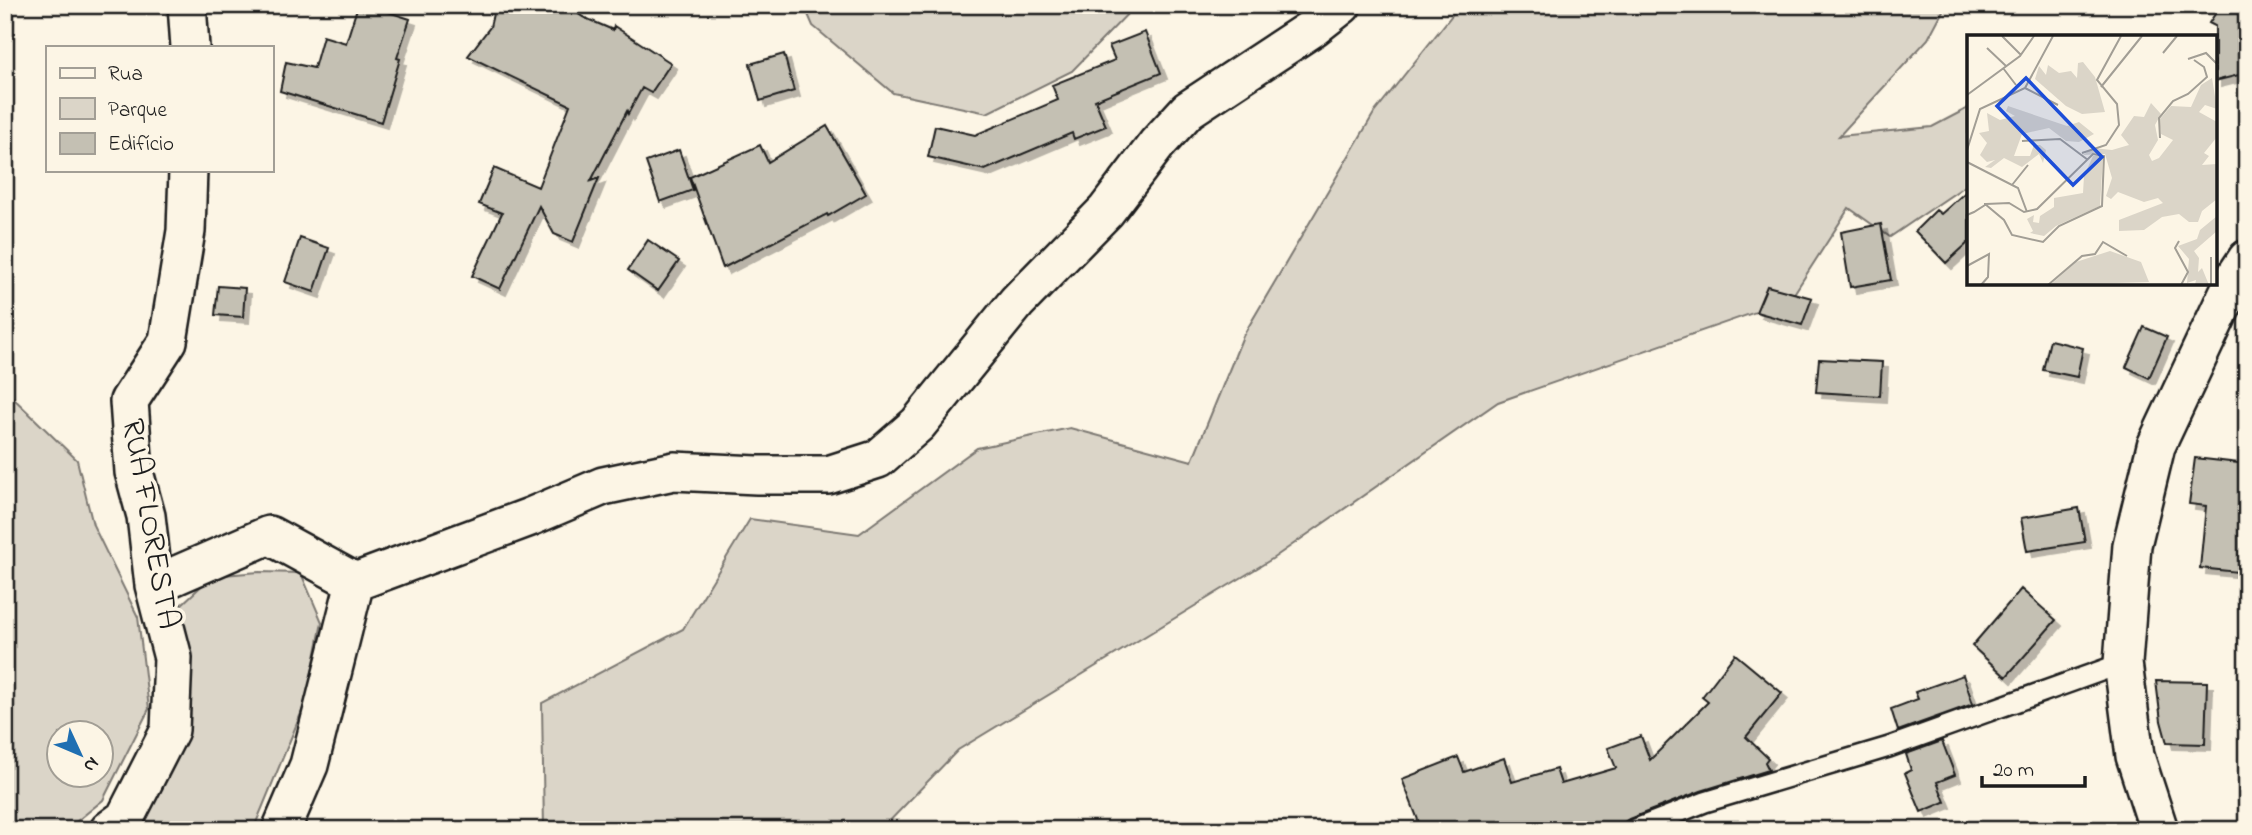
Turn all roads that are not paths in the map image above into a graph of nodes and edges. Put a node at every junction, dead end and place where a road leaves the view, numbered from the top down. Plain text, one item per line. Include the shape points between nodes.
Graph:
1 (187, 5) edge
2 (1342, 5) edge
3 (190, 46) edge
4 (188, 172) edge
5 (2247, 259) edge
6 (355, 582) junction
7 (154, 585) junction
8 (2123, 663) junction
9 (110, 830) edge
10 (281, 830) edge
11 (1633, 830) edge
12 (2159, 830) edge

1 - 3 street
2 - 6 street via 1188,110 1106,211 1017,302 918,424 878,459 828,475 674,471 603,486
4 - 7 street, RUA FLORESTA via 186,231 168,341 129,401 134,472 146,516
5 - 8 street via 2156,446 2132,545
6 - 7 street via 268,535
6 - 10 street via 309,765
7 - 9 street, RUA FLORESTA via 173,658 170,730 125,818
8 - 11 lane via 1889,747 1705,802
8 - 12 street via 2135,756

